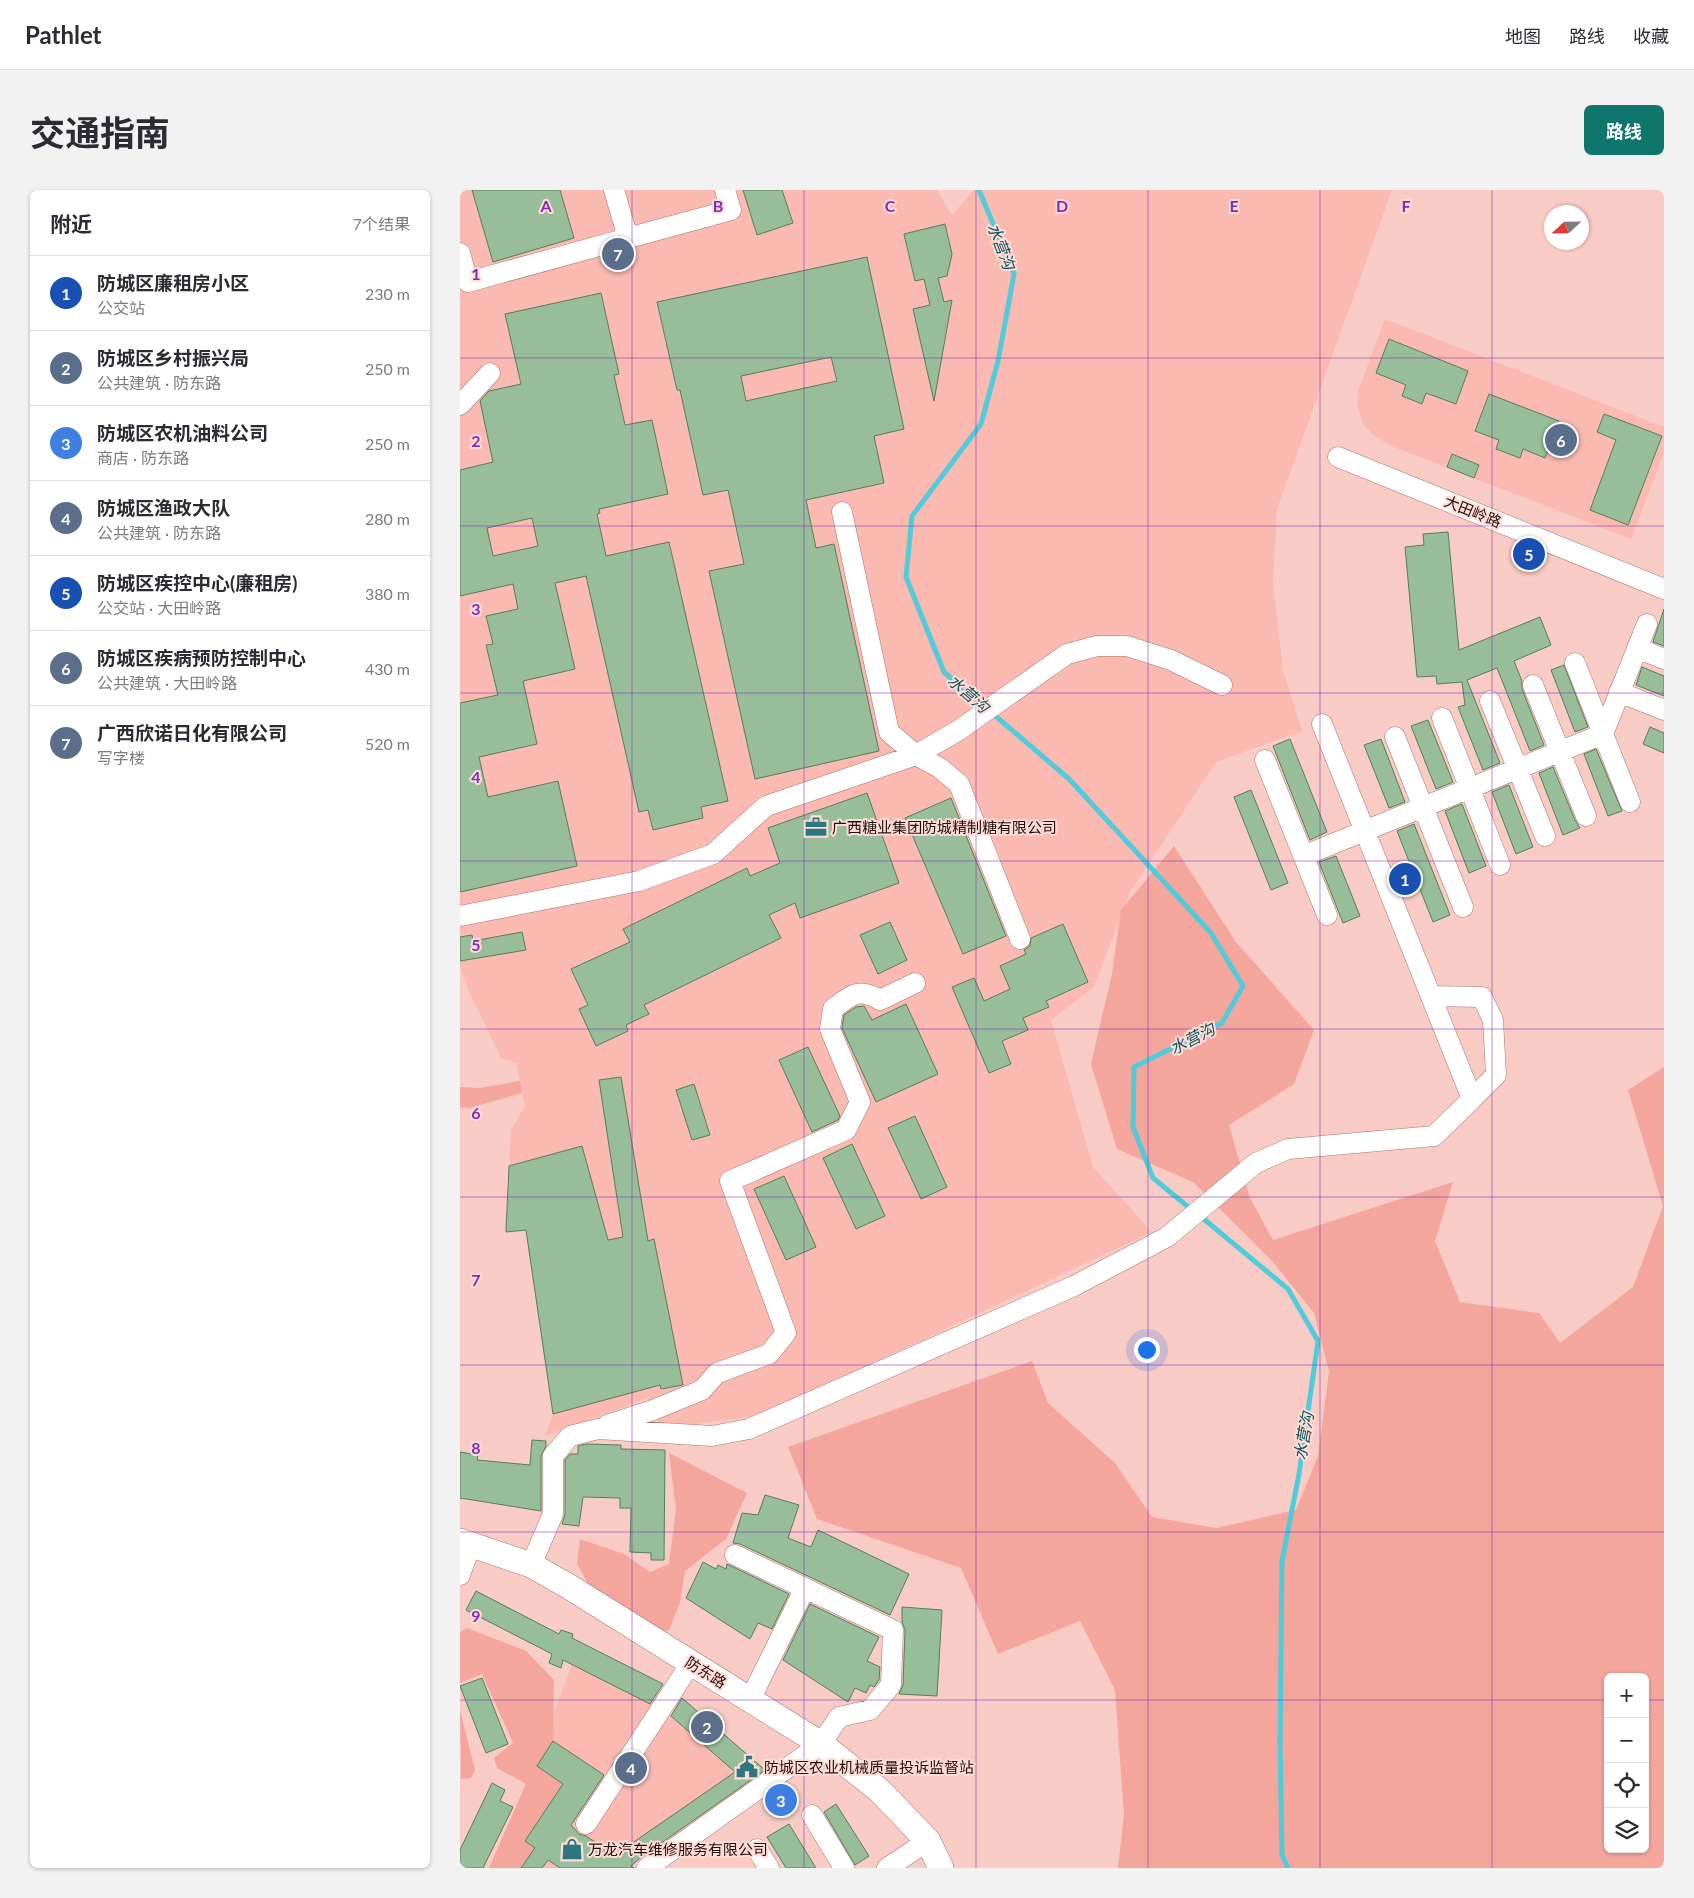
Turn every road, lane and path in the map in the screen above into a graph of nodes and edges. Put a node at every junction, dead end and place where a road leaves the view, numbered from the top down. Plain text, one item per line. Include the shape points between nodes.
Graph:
1 (614, 190) edge
2 (726, 190) edge
3 (628, 238) junction
4 (460, 253) edge
5 (490, 373) dead end
6 (460, 406) edge
7 (1338, 457) dead end
8 (842, 512) dead end
9 (1664, 589) edge
10 (1647, 624) dead end
11 (1637, 648) junction
12 (1664, 659) edge
13 (1575, 663) dead end
14 (1222, 685) dead end
15 (1533, 685) dead end
16 (1619, 692) junction
17 (1490, 701) dead end
18 (1664, 710) edge
19 (1442, 718) dead end
20 (1322, 724) dead end
21 (1603, 734) junction
22 (1395, 737) dead end
23 (1560, 752) junction
24 (916, 755) junction
25 (1265, 760) dead end
26 (1517, 768) junction
27 (1469, 788) junction
28 (1630, 802) dead end
29 (1423, 807) junction
30 (1586, 816) dead end
31 (1364, 831) junction
32 (1545, 836) dead end
33 (1303, 856) junction
34 (1500, 865) dead end
35 (1463, 907) dead end
36 (1327, 915) dead end
37 (460, 916) edge
38 (1020, 939) dead end
39 (915, 983) dead end
40 (1431, 996) junction
41 (1472, 1099) junction
42 (598, 1428) junction
43 (466, 1542) edge
44 (735, 1555) dead end
45 (531, 1565) junction
46 (460, 1575) edge
47 (805, 1588) junction
48 (691, 1663) junction
49 (750, 1700) junction
50 (822, 1744) junction
51 (812, 1815) dead end
52 (586, 1824) dead end
53 (928, 1842) junction
54 (757, 1849) dead end
55 (647, 1868) edge
56 (769, 1868) edge
57 (844, 1868) edge
58 (887, 1868) edge
59 (941, 1868) edge

1 - 3 street
2 - 3 street via 731,210
3 - 4 street via 468,282
5 - 6 street
7 - 9 street, 大田岭路
8 - 24 street via 889,732
10 - 11 street
11 - 12 street
11 - 16 street
13 - 21 street
14 - 24 street via 1171,660 1127,646 1097,646 1067,654 959,730
15 - 23 street
16 - 18 street
16 - 21 street
17 - 26 street
19 - 27 street
20 - 31 street
21 - 23 street
21 - 28 street
22 - 29 street
23 - 26 street
23 - 30 street
24 - 37 street via 766,806 713,854 639,881
24 - 38 street via 940,768 959,784
25 - 33 street
26 - 27 street
26 - 32 street
27 - 29 street
27 - 34 street
29 - 31 street
29 - 35 street
31 - 33 street
31 - 40 street
33 - 36 street
39 - 42 street via 880,1000 869,993 851,995 833,1009 830,1029 860,1102 846,1130 730,1181 786,1333 769,1354 717,1373 702,1390
40 - 41 street
40 - 41 street via 1482,996 1493,1020 1496,1075
41 - 42 street via 1434,1136 1288,1148 1256,1163 1167,1237 1074,1286 749,1428 712,1436
42 - 45 street via 570,1436 552,1456 553,1514
43 - 45 main road, 防东路
43 - 46 street
44 - 47 street
45 - 48 main road, 防东路
47 - 49 street
47 - 50 street via 894,1630 891,1685 870,1710 839,1717
48 - 49 main road, 防东路
48 - 52 street
49 - 50 main road, 防东路
50 - 53 main road, 防东路 via 880,1791
50 - 55 street
51 - 57 street
53 - 58 street
53 - 59 main road, 防东路
54 - 56 street

